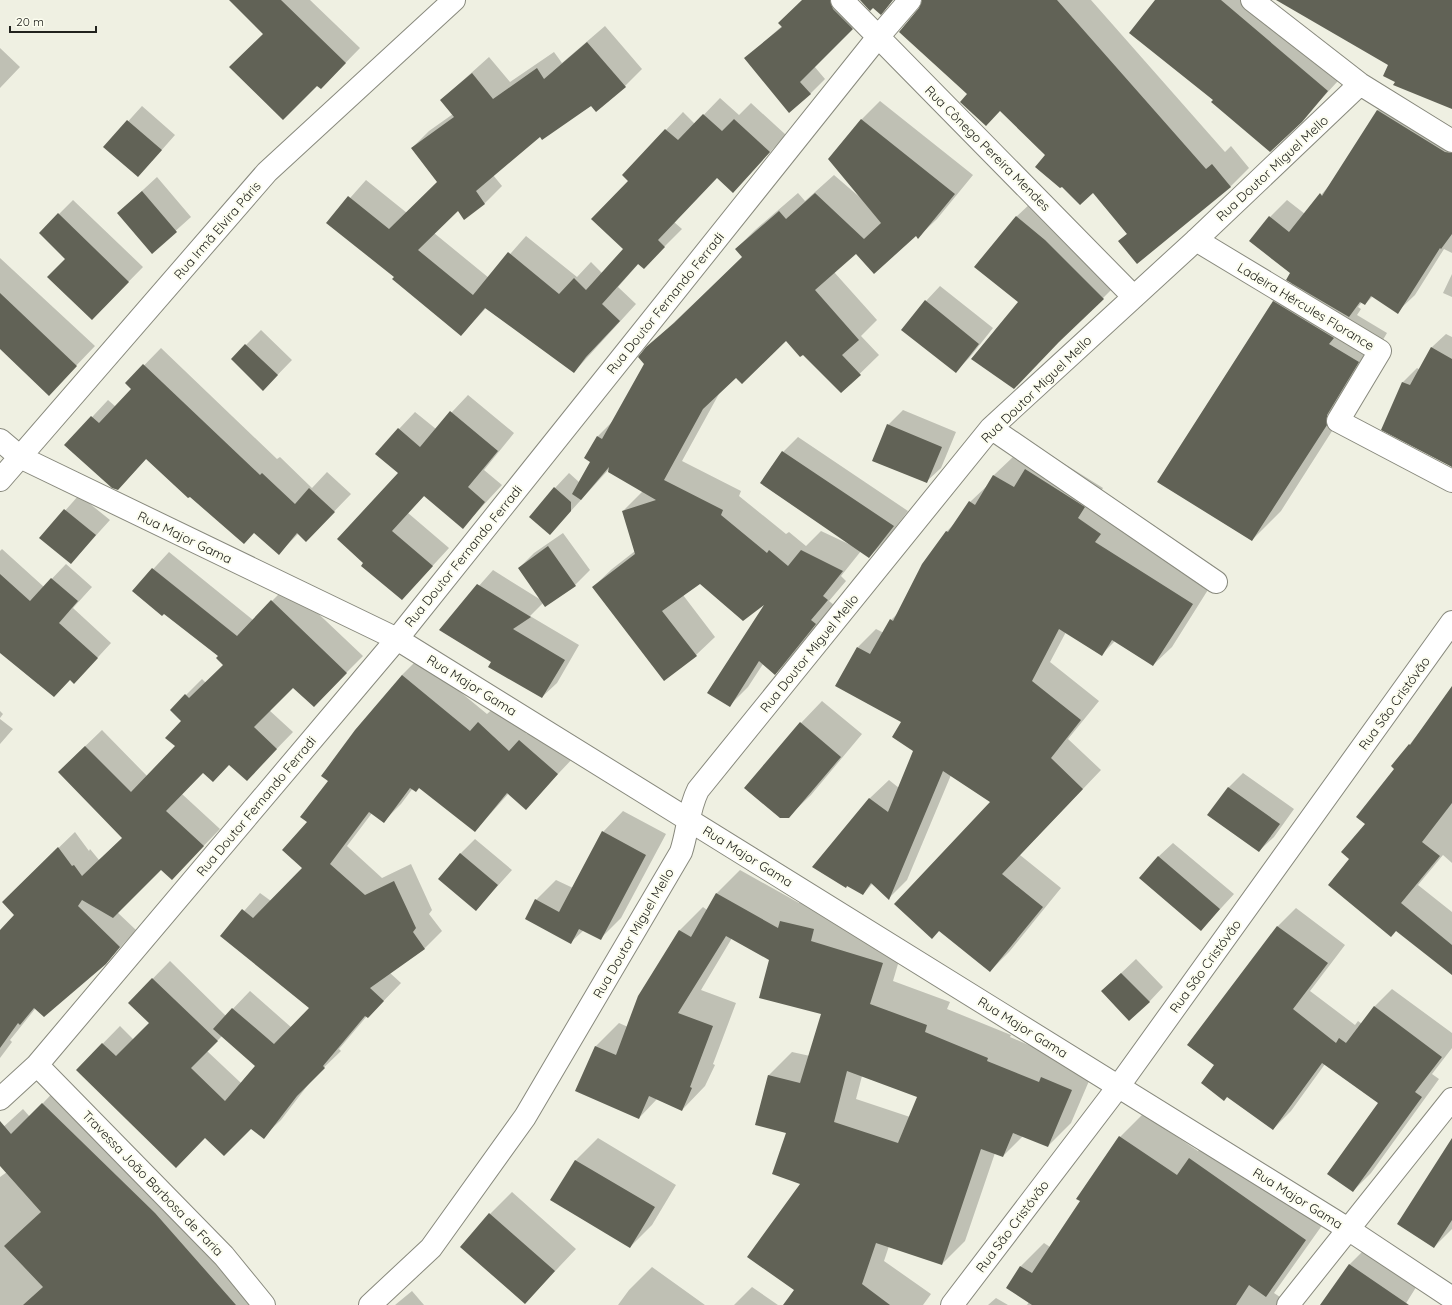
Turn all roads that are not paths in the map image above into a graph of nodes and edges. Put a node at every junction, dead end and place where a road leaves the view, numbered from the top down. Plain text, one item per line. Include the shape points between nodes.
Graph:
1 (454, 0) edge
2 (842, 0) edge
3 (910, 0) edge
4 (1252, 0) edge
5 (878, 37) junction
6 (1360, 84) junction
7 (1452, 141) edge
8 (1196, 240) junction
9 (1134, 297) junction
10 (991, 428) junction
11 (0, 440) edge
12 (20, 457) junction
13 (0, 480) edge
14 (1452, 481) edge
15 (1216, 582) dead end
16 (1452, 622) edge
17 (397, 639) junction
18 (688, 819) junction
19 (37, 1065) junction
20 (1118, 1087) junction
21 (0, 1099) edge
22 (1452, 1099) edge
23 (1348, 1229) junction
24 (1452, 1298) edge
25 (264, 1305) edge
26 (370, 1305) edge
27 (952, 1305) edge
28 (1288, 1305) edge

1 - 12 street, Rua Irmã Elvira Páris via 267,172
2 - 5 street, Rua Cônego Pereira Mendes
3 - 5 street, Rua Doutor Fernando Ferradi
4 - 6 street
5 - 9 street, Rua Cônego Pereira Mendes
5 - 17 street, Rua Doutor Fernando Ferradi
6 - 7 street
6 - 8 street, Rua Doutor Miguel Mello
8 - 9 street, Rua Doutor Miguel Mello
8 - 14 street, Ladeira Hércules Florance via 1380,351 1338,421
9 - 10 street, Rua Doutor Miguel Mello
10 - 15 street
10 - 18 street, Rua Doutor Miguel Mello via 698,790
11 - 12 street, Rua Major Gama
12 - 13 street, Rua Irmã Elvira Páris
12 - 17 street, Rua Major Gama
16 - 20 street, Rua São Cristóvão
17 - 18 street, Rua Major Gama
17 - 19 street, Rua Doutor Fernando Ferradi
18 - 20 street, Rua Major Gama
18 - 26 street, Rua Doutor Miguel Mello via 681,852 525,1117 431,1248
19 - 21 street, Rua Doutor Fernando Ferradi
19 - 25 street, Travessa João Barbosa de Faria via 224,1256
20 - 23 street, Rua Major Gama
20 - 27 street, Rua São Cristóvão
22 - 23 street
23 - 24 street, Rua Major Gama
23 - 28 street

